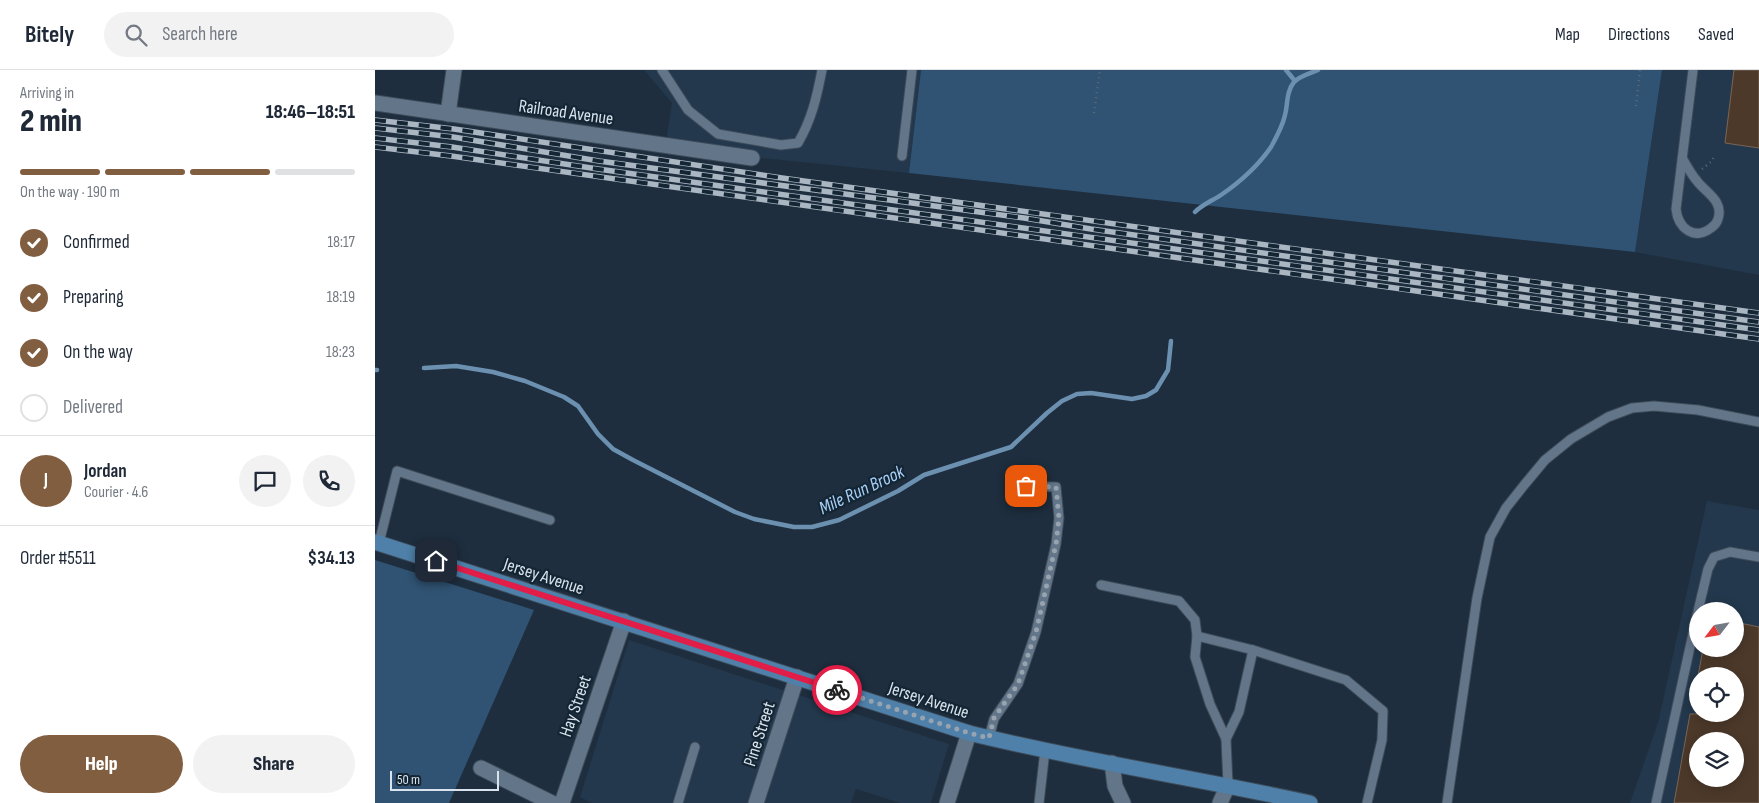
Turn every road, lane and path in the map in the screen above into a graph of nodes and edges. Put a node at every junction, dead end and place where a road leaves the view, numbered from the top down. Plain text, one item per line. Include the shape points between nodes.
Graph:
1 (454, 70) edge
2 (662, 70) edge
3 (822, 70) edge
4 (912, 70) edge
5 (1100, 70) edge
6 (1640, 70) edge
7 (1693, 70) edge
8 (375, 103) edge
9 (1635, 106) dead end
10 (1094, 113) dead end
11 (448, 114) junction
12 (902, 156) dead end
13 (1714, 157) dead end
14 (752, 158) dead end
15 (1682, 158) junction
16 (1702, 169) dead end
17 (1759, 422) edge
18 (1026, 486) dead end
19 (550, 520) dead end
20 (377, 542) edge
21 (1759, 557) edge
22 (1101, 585) dead end
23 (1700, 602) edge
24 (624, 621) junction
25 (1197, 636) junction
26 (1253, 650) junction
27 (1689, 652) edge
28 (797, 677) junction
29 (969, 733) junction
30 (989, 738) junction
31 (1226, 739) junction
32 (695, 747) dead end
33 (1045, 750) junction
34 (1112, 763) junction
35 (481, 768) dead end
36 (1228, 785) junction
37 (552, 803) edge
38 (562, 803) edge
39 (678, 803) edge
40 (756, 803) edge
41 (947, 803) edge
42 (1039, 803) edge
43 (1123, 803) edge
44 (1219, 803) edge
45 (1310, 803) edge
46 (1367, 803) edge
47 (1447, 803) edge
48 (1656, 803) edge

1 - 11 street
2 - 3 lane via 688,110 718,134 781,145 798,143 807,127 817,100
4 - 12 lane
5 - 10 path
6 - 9 path
7 - 15 lane
8 - 11 street, Railroad Avenue
11 - 14 street, Railroad Avenue
13 - 16 path
15 - 15 lane via 1677,218 1686,230 1701,233 1715,226 1719,212 1714,198 1696,181
17 - 47 lane via 1698,410 1654,406 1632,408 1608,417 1571,439 1545,460 1525,484 1506,508 1491,537 1477,598
18 - 30 lane via 1056,487 1059,518 1056,544 1027,661 1018,684 994,718
19 - 20 lane via 397,471
20 - 24 street, Jersey Avenue
21 - 23 lane via 1730,552 1714,557
22 - 25 lane via 1179,601 1195,620
24 - 28 street, Jersey Avenue
24 - 38 street, Hay Street
25 - 26 lane
25 - 31 lane via 1195,657 1210,704
26 - 31 lane via 1239,712
26 - 46 lane via 1346,680 1383,711 1382,740
27 - 48 lane
28 - 29 street, Jersey Avenue
28 - 40 street, Pine Street
29 - 30 street, Jersey Avenue
29 - 41 street
30 - 33 street, Jersey Avenue
31 - 36 lane
32 - 39 lane
33 - 34 street, Jersey Avenue
33 - 42 lane
34 - 36 street, Jersey Avenue
34 - 43 street via 1115,786
35 - 37 street
36 - 44 street
36 - 45 street, Jersey Avenue

